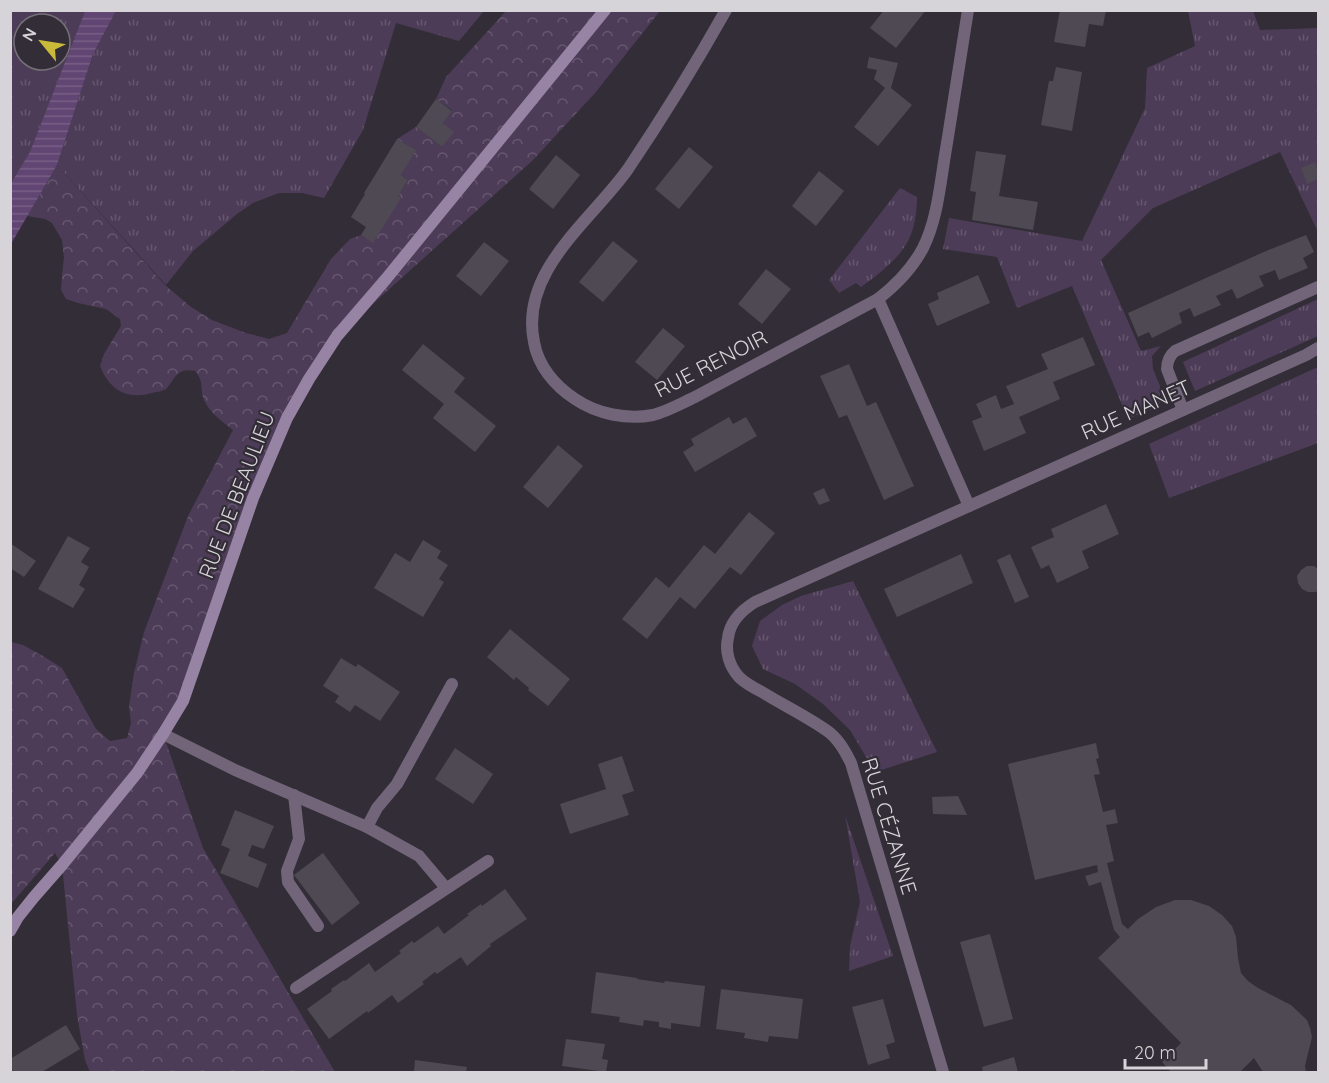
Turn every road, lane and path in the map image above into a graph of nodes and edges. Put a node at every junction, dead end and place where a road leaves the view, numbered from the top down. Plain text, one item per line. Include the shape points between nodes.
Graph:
1 (604, 10) edge
2 (726, 10) edge
3 (968, 10) edge
4 (1318, 287) edge
5 (878, 299) junction
6 (1318, 348) edge
7 (1183, 410) junction
8 (969, 506) junction
9 (452, 684) dead end
10 (163, 734) junction
11 (294, 795) junction
12 (367, 827) junction
13 (488, 861) dead end
14 (446, 888) junction
15 (318, 926) dead end
16 (10, 931) edge
17 (296, 988) dead end
18 (944, 1072) edge

1 - 10 street, RUE DE BEAULIEU via 337,336 309,379 287,418 253,498 183,701
2 - 5 street, RUE RENOIR via 656,128 543,278 532,312 531,332 539,361 566,394 582,404 618,416 653,415 695,397
3 - 5 street via 930,229 914,263
4 - 7 street via 1175,351 1167,369
5 - 8 street
6 - 7 street, RUE MANET
7 - 8 street, RUE MANET
8 - 18 street, RUE CÉZANNE via 755,602 735,620 727,644 728,657 739,677 828,731 851,763
9 - 12 street via 397,784
10 - 11 street
10 - 16 street, RUE DE BEAULIEU via 137,773
11 - 12 street
11 - 15 street via 299,839 287,871 288,882
12 - 14 street via 419,856
13 - 14 street
14 - 17 street

